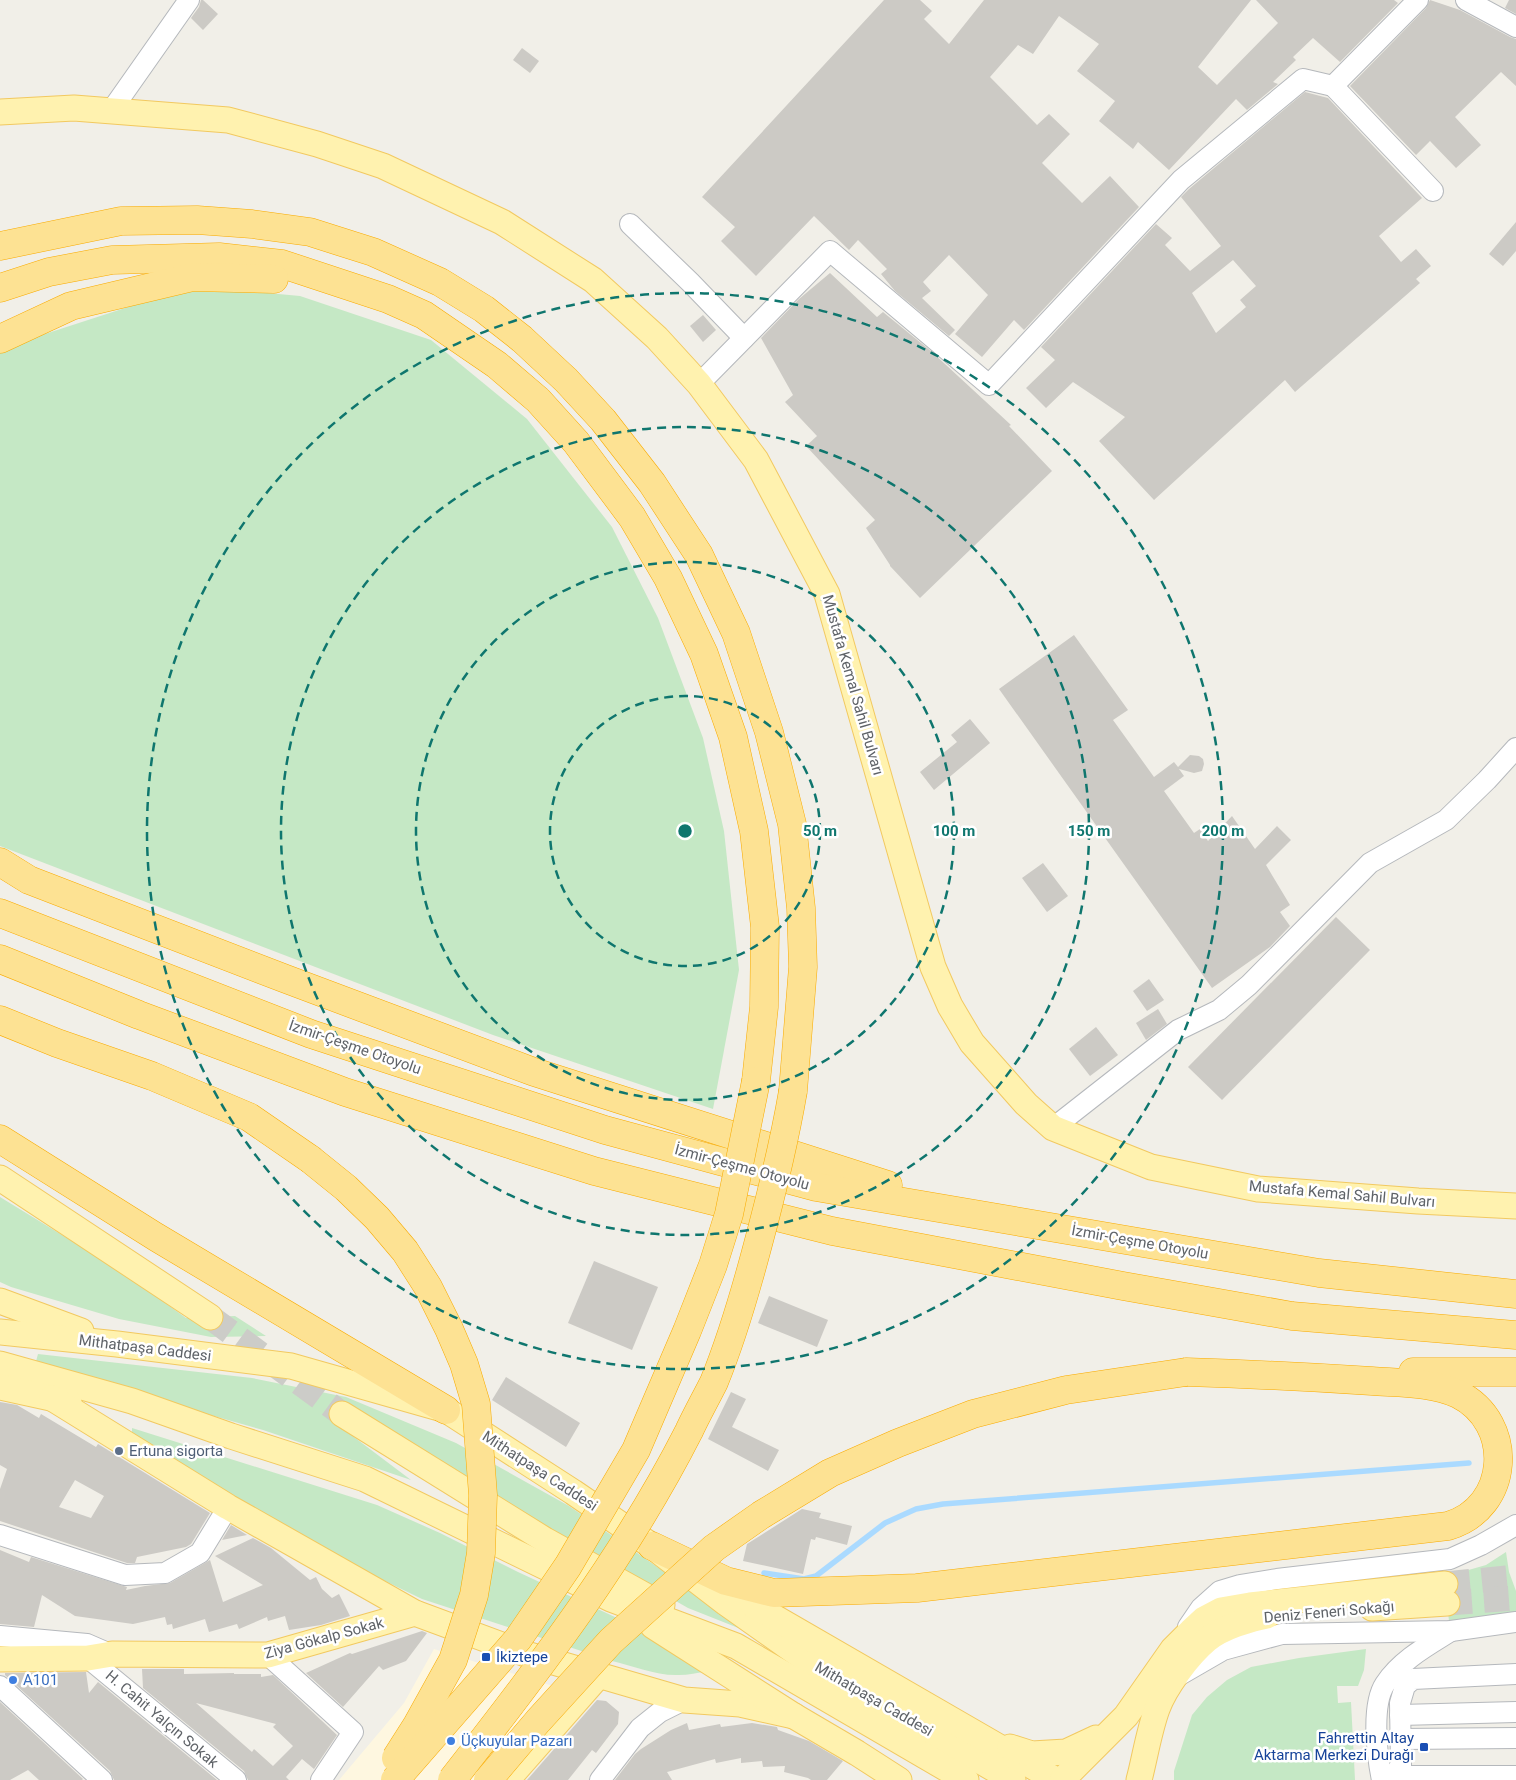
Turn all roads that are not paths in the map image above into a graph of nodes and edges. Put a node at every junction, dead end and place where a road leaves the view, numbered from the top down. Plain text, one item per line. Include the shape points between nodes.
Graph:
1 (189, 0) edge
2 (1418, 0) edge
3 (1466, 0) edge
4 (1516, 28) edge
5 (1333, 86) junction
6 (111, 111) junction
7 (0, 112) edge
8 (1433, 191) dead end
9 (630, 224) dead end
10 (0, 246) edge
11 (333, 280) junction
12 (0, 288) edge
13 (0, 338) edge
14 (744, 338) junction
15 (699, 384) junction
16 (1516, 748) edge
17 (0, 862) edge
18 (0, 913) edge
19 (0, 959) edge
20 (0, 1020) edge
21 (1053, 1128) junction
22 (0, 1139) edge
23 (0, 1178) edge
24 (1516, 1206) edge
25 (984, 1216) junction
26 (1516, 1294) edge
27 (0, 1301) edge
28 (210, 1317) tunnel mouth
29 (0, 1332) edge
30 (1516, 1335) edge
31 (117, 1344) junction
32 (0, 1364) edge
33 (1186, 1372) junction
34 (1516, 1372) edge
35 (0, 1387) edge
36 (52, 1398) junction
37 (446, 1410) junction
38 (342, 1414) tunnel mouth
39 (231, 1436) junction
40 (228, 1507) junction
41 (1516, 1525) edge
42 (0, 1534) edge
43 (652, 1546) junction
44 (610, 1599) junction
45 (415, 1613) junction
46 (1516, 1622) edge
47 (1451, 1630) junction
48 (0, 1636) edge
49 (736, 1646) junction
50 (1173, 1649) junction
51 (268, 1655) junction
52 (100, 1656) junction
53 (0, 1659) edge
54 (1516, 1674) edge
55 (599, 1675) junction
56 (1174, 1678) junction
57 (0, 1686) edge
58 (684, 1700) junction
59 (1516, 1712) edge
60 (1400, 1715) junction
61 (794, 1716) junction
62 (1126, 1716) junction
63 (984, 1738) junction
64 (1516, 1738) edge
65 (1401, 1739) junction
66 (1516, 1776) edge
67 (1385, 1777) edge
68 (1495, 1778) edge
69 (102, 1780) edge
70 (236, 1780) edge
71 (321, 1780) edge
72 (382, 1780) edge
73 (395, 1780) edge
74 (452, 1780) edge
75 (488, 1780) edge
76 (507, 1780) edge
77 (600, 1780) edge
78 (899, 1780) edge
79 (966, 1780) edge
80 (1013, 1780) edge
81 (1056, 1780) edge
82 (1062, 1780) edge
83 (1139, 1780) edge

1 - 6 street
2 - 5 street
3 - 4 street
5 - 8 street
5 - 14 street via 1303,79 1181,180 989,385 830,251
6 - 7 main road, Mustafa Kemal Sahil Bulvarı via 74,108
6 - 15 main road, Mustafa Kemal Sahil Bulvarı via 228,120 318,144 409,178 502,222 593,280 657,338
9 - 14 street
10 - 74 highway, bridge via 121,222 197,220 252,224 310,232 373,252 440,282 484,309 566,380 603,420 652,483 699,555 736,633 769,732 792,824 804,967 793,1091 784,1146 751,1273 730,1342 671,1467 620,1552 569,1627
11 - 12 highway via 282,264 219,257 112,260 49,272
11 - 13 highway via 193,277 71,306
11 - 73 highway, bridge via 424,315 497,365 538,400 576,442 632,517 668,578 704,654 733,738 754,831 765,927 764,1006 756,1081 729,1214 688,1331 636,1450 568,1566 518,1639
14 - 15 street
15 - 21 main road, Mustafa Kemal Sahil Bulvarı via 756,460 827,594 933,967 950,1006 972,1044 1026,1104
16 - 21 street via 1446,820 1370,863 1249,985 1219,1010 1178,1030
17 - 25 highway via 29,880 534,1072
18 - 25 highway, İzmir-Çeşme Otoyolu via 311,1034 605,1130 816,1187
19 - 30 highway via 139,1015 354,1094 594,1171 832,1230 1292,1316
20 - 72 highway, bridge via 152,1076 249,1117 310,1159 377,1218 405,1251 450,1329 476,1404 483,1495 481,1553 474,1594 453,1660
21 - 24 main road, Mustafa Kemal Sahil Bulvarı via 1152,1167 1258,1189
22 - 37 highway via 156,1237
23 - 28 main road
25 - 26 highway, İzmir-Çeşme Otoyolu via 1319,1273
27 - 31 main road
29 - 31 main road, Mithatpaşa Caddesi
31 - 37 main road, Mithatpaşa Caddesi via 291,1366
32 - 39 main road, Mithatpaşa Caddesi via 132,1400
33 - 34 highway
33 - 43 highway via 1430,1386 1457,1394 1482,1413 1496,1436 1498,1465 1494,1485 1476,1510 1459,1523 1448,1526 917,1588 774,1593 726,1581
33 - 75 highway, bridge via 1066,1390 973,1414 898,1442 830,1473 714,1548 610,1641
35 - 36 main road
36 - 39 main road via 188,1431
36 - 40 main road
37 - 43 main road, Mithatpaşa Caddesi
38 - 49 main road via 545,1540
39 - 44 main road, Mithatpaşa Caddesi via 364,1479
40 - 42 street via 200,1553 165,1573 125,1575
40 - 45 main road
41 - 50 street via 1450,1559 1276,1579 1220,1591 1201,1608
43 - 63 main road
43 - 80 main road, Mithatpaşa Caddesi via 808,1661
44 - 49 main road, Mithatpaşa Caddesi
44 - 61 main road
45 - 51 main road, Ziya Gökalp Sokak
45 - 55 main road via 526,1654
46 - 47 street
47 - 56 street via 1282,1634 1223,1650
47 - 67 street via 1412,1656 1385,1684 1378,1700 1377,1740
48 - 52 street, Ziya Gökalp Sokak via 86,1644
49 - 79 main road, Mithatpaşa Caddesi
50 - 56 main road, Deniz Feneri Sokağı via 1204,1619 1221,1610 1250,1605 1446,1594 1245,1620 1208,1639
50 - 62 main road
51 - 52 main road, Ziya Gökalp Sokak
51 - 71 street via 353,1732
52 - 53 main road, Ziya Gökalp Sokak
52 - 70 street, H. Cahit Yalçın Sokak
54 - 60 street via 1413,1679 1405,1686
55 - 58 main road
55 - 76 main road
56 - 83 main road, Deniz Feneri Sokağı via 1158,1708
57 - 69 street
58 - 61 main road via 740,1704
58 - 77 street via 660,1712 640,1728
59 - 60 street
60 - 65 street
61 - 78 main road
62 - 63 main road via 1092,1741 1066,1752 1032,1754
62 - 82 main road
63 - 81 main road
64 - 65 street
65 - 67 street via 1401,1766
66 - 68 street
67 - 68 street

